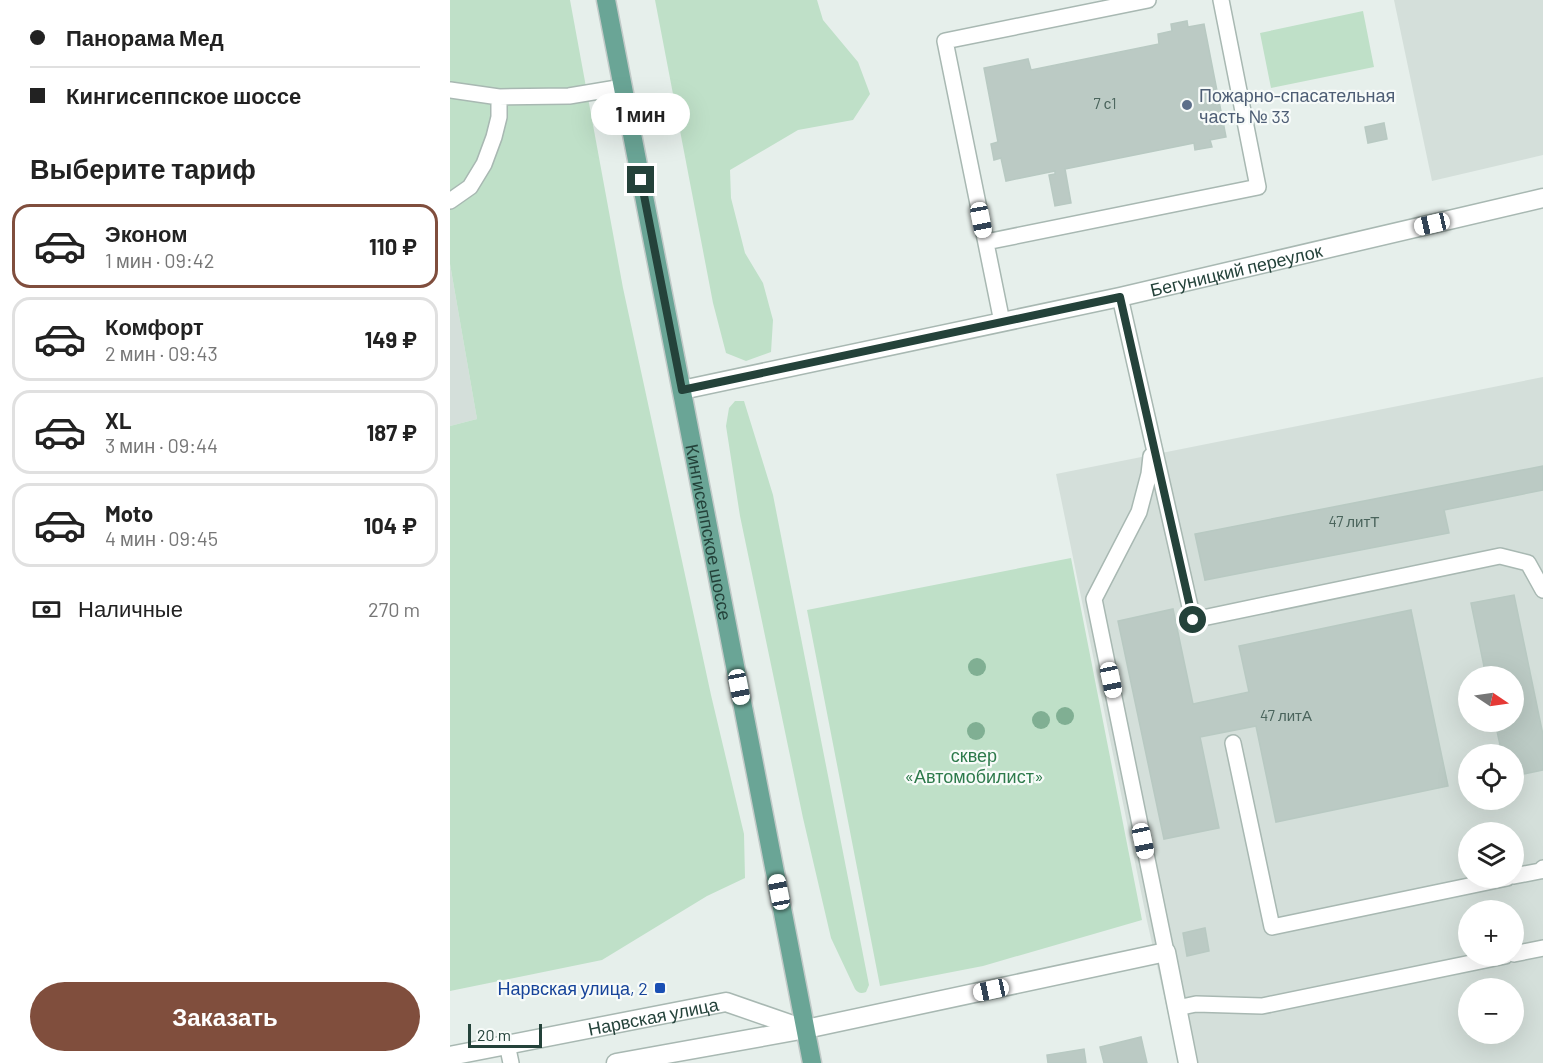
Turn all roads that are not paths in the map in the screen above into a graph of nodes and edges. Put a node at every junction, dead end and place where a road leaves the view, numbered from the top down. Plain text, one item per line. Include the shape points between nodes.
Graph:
1 (606, 0) edge
2 (1148, 0) edge
3 (1221, 0) edge
4 (623, 87) junction
5 (450, 90) edge
6 (499, 97) junction
7 (1543, 198) edge
8 (450, 201) edge
9 (986, 242) junction
10 (1120, 297) junction
11 (1002, 322) junction
12 (682, 390) junction
13 (1152, 440) junction
14 (1543, 590) edge
15 (1233, 742) dead end
16 (1543, 868) edge
17 (1524, 874) edge
18 (1460, 888) edge
19 (1543, 948) edge
20 (1166, 952) junction
21 (1524, 952) edge
22 (1458, 966) edge
23 (1177, 1008) junction
24 (806, 1029) junction
25 (507, 1044) junction
26 (450, 1056) edge
27 (511, 1063) edge
28 (616, 1063) edge
29 (812, 1063) edge
30 (1188, 1063) edge

1 - 4 main road, Кингисеппское шоссе
2 - 9 lane via 945,41
3 - 9 lane via 1258,187
4 - 6 lane via 569,96
4 - 12 main road, Кингисеппское шоссе
5 - 6 lane
6 - 8 lane via 499,117 484,164 470,188
7 - 10 street, Бегуницкий переулок
9 - 11 lane
10 - 11 street, Бегуницкий переулок
10 - 13 lane
11 - 12 street, Бегуницкий переулок
12 - 24 main road, Кингисеппское шоссе
13 - 14 lane via 1193,620 1500,556 1528,563
13 - 20 lane via 1149,474 1139,512 1094,599
15 - 18 lane via 1272,927
16 - 17 lane
19 - 21 lane
20 - 23 street
20 - 24 street
22 - 23 lane via 1262,1006 1196,1004
23 - 30 street
24 - 25 street, Нарвская улица via 726,1002
24 - 28 street
24 - 29 main road, Кингисеппское шоссе
25 - 26 street, Нарвская улица
25 - 27 lane

